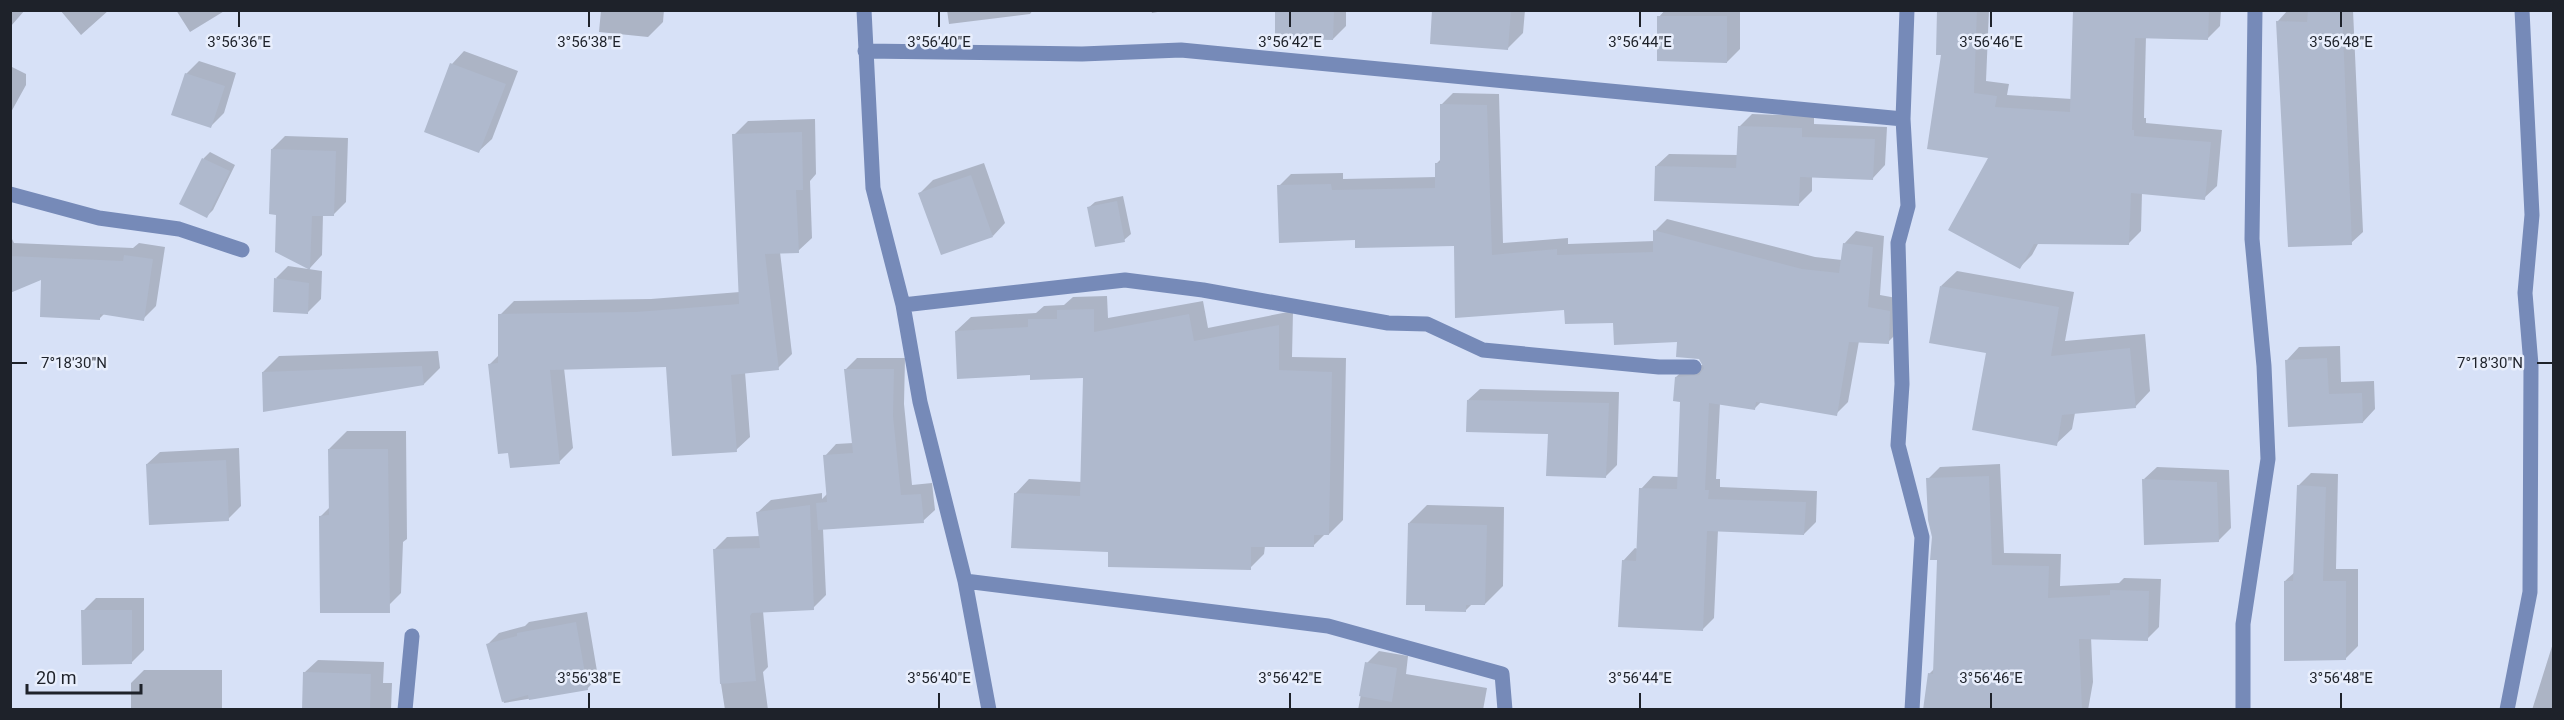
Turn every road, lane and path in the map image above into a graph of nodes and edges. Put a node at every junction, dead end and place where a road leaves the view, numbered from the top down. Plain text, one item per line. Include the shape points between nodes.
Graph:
1 (864, 10) edge
2 (1907, 10) edge
3 (2255, 10) edge
4 (2522, 10) edge
5 (865, 51) junction
6 (1903, 119) junction
7 (10, 194) edge
8 (242, 250) dead end
9 (903, 305) junction
10 (1694, 367) dead end
11 (965, 581) junction
12 (412, 636) dead end
13 (405, 710) edge
14 (989, 710) edge
15 (1504, 710) edge
16 (1912, 710) edge
17 (2243, 710) edge
18 (2507, 710) edge

1 - 5 street
2 - 6 street
3 - 17 street via 2252,239 2268,459 2243,624
4 - 18 street via 2532,215 2525,293 2531,365 2530,592
5 - 6 street via 1082,54 1181,50
5 - 9 street via 873,189
6 - 16 street via 1908,206 1898,243 1902,384 1898,445 1922,537
7 - 8 street via 99,218 179,229
9 - 10 street via 1125,280 1388,323 1427,324 1483,350
9 - 11 street via 920,402
11 - 14 street
11 - 15 street via 1328,626 1502,674
12 - 13 street

